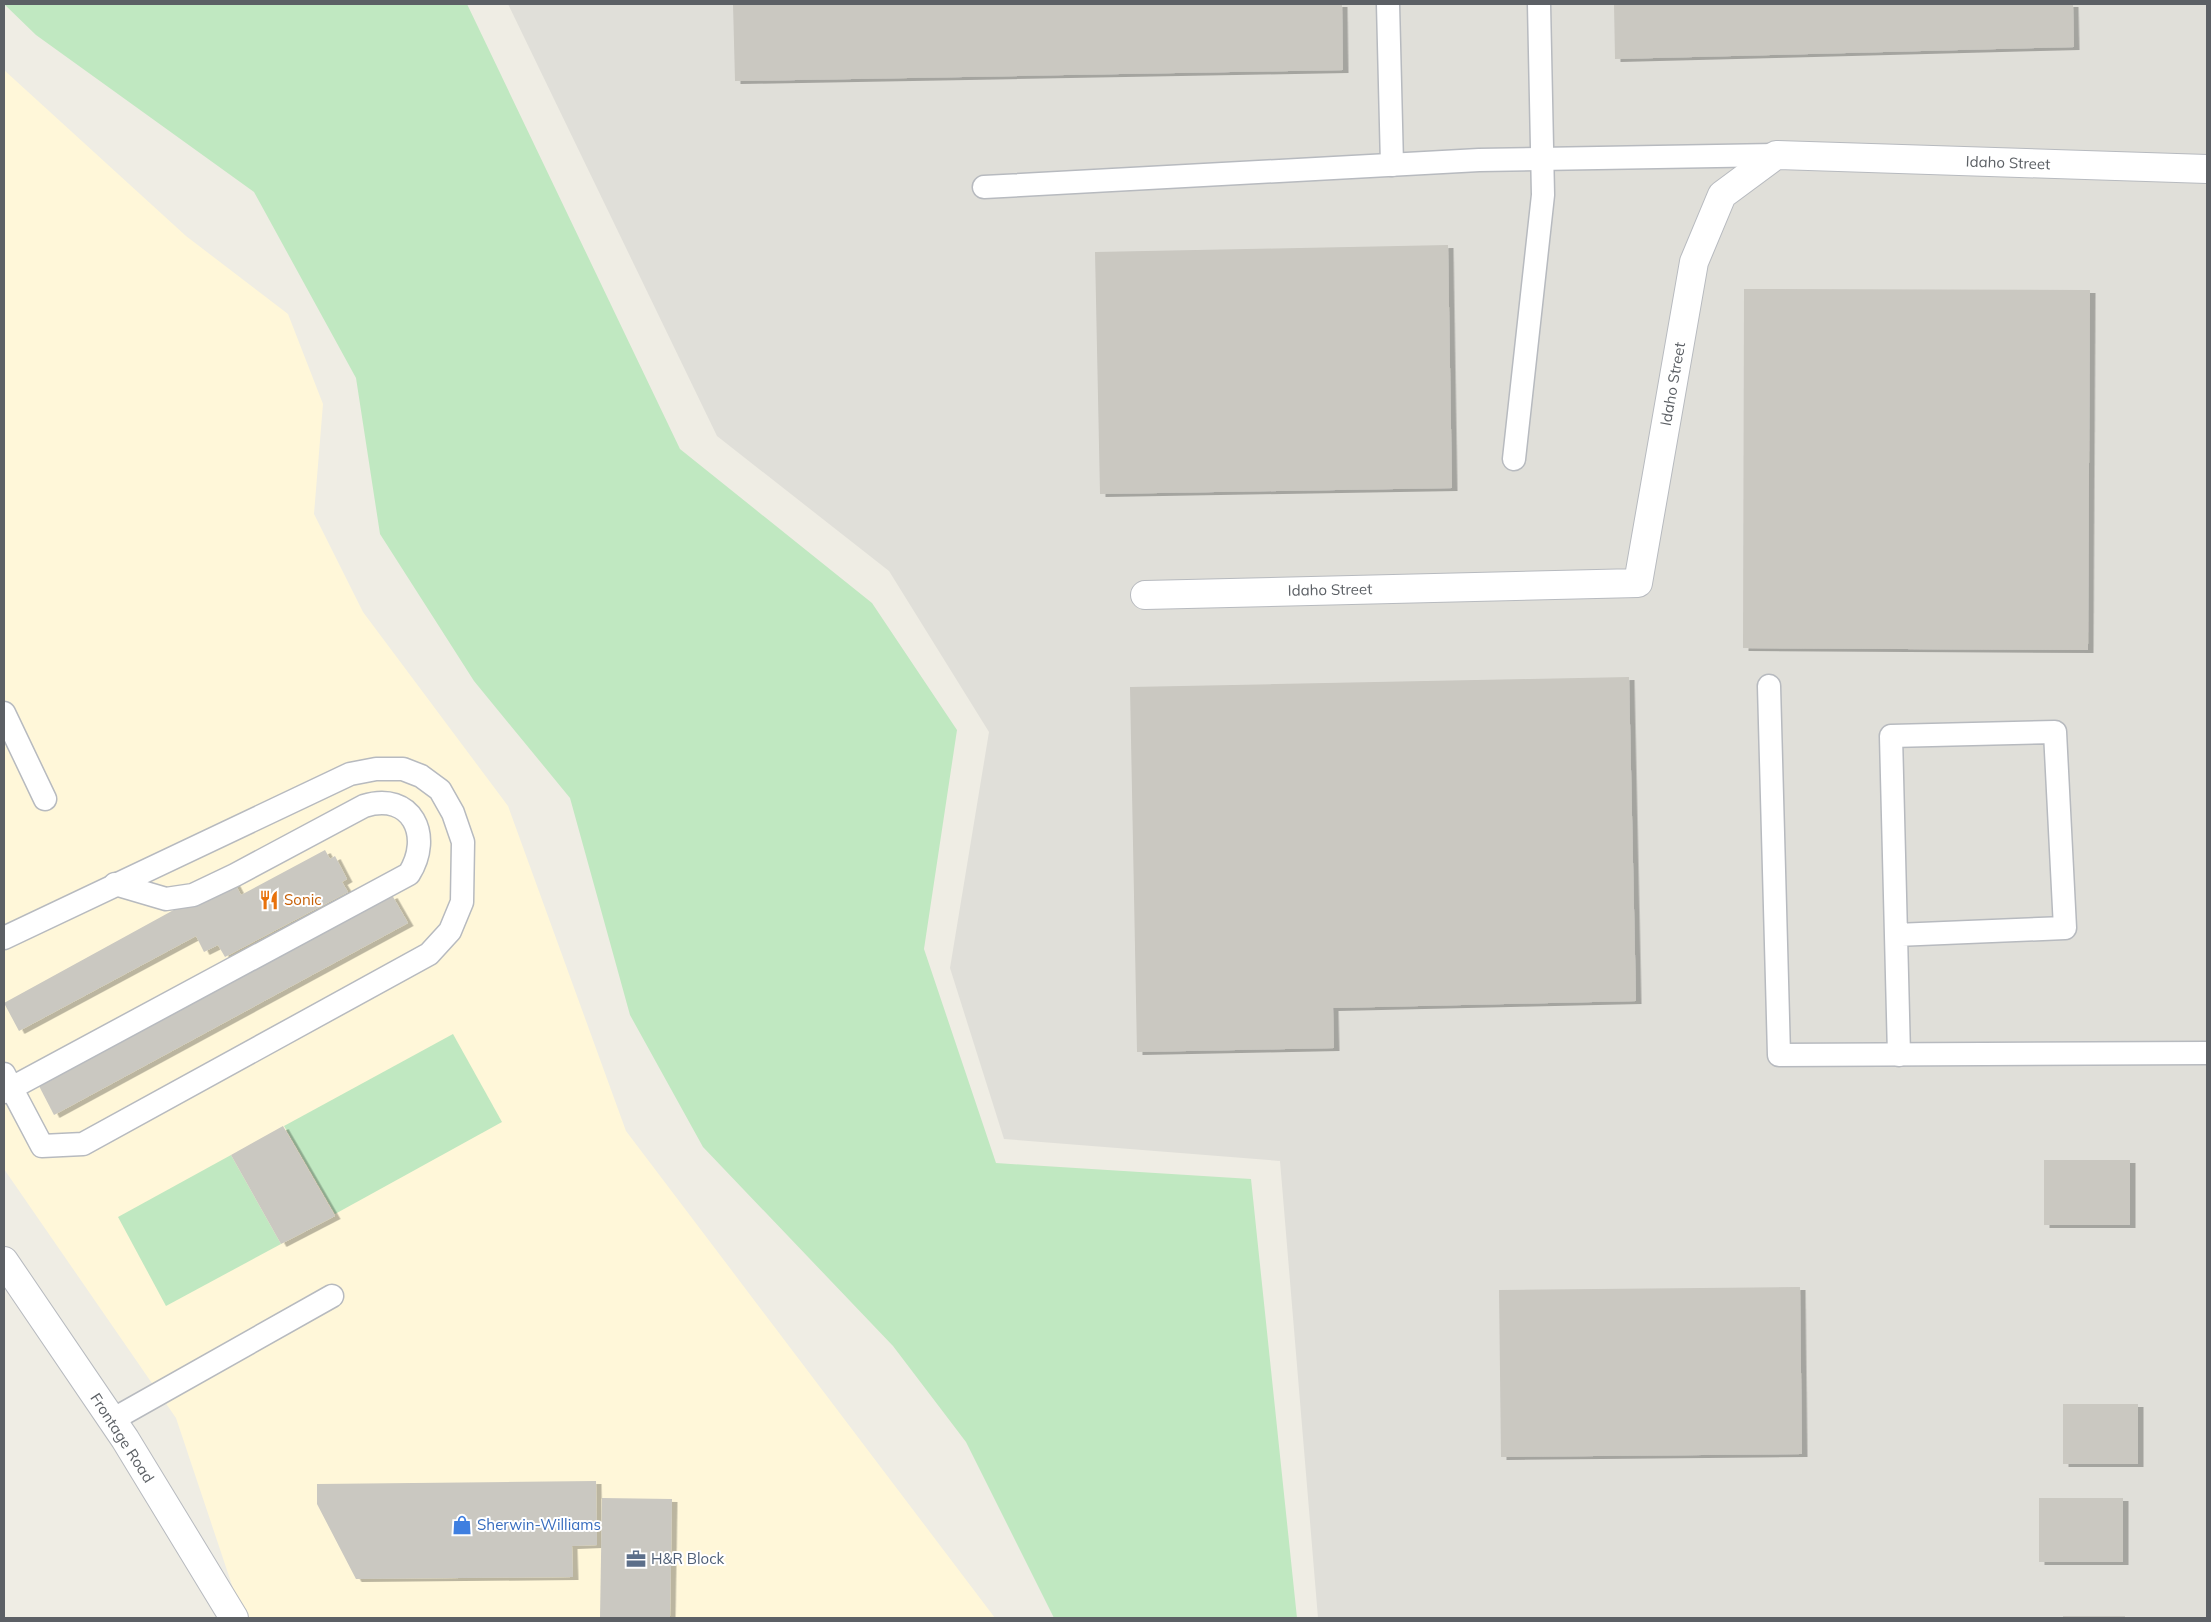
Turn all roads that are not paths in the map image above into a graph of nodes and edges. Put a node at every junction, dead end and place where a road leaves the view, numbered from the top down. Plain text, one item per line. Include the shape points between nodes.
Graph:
1 (1388, 4) edge
2 (1539, 4) edge
3 (1776, 155) junction
4 (1544, 160) junction
5 (1392, 166) junction
6 (2207, 169) edge
7 (984, 187) dead end
8 (1514, 459) dead end
9 (1145, 595) dead end
10 (1769, 686) dead end
11 (4, 713) edge
12 (45, 799) dead end
13 (115, 884) junction
14 (1896, 935) junction
15 (4, 938) edge
16 (2207, 1053) edge
17 (1899, 1055) junction
18 (6, 1085) edge
19 (4, 1261) edge
20 (332, 1296) dead end
21 (112, 1420) junction
22 (234, 1618) edge

1 - 5 lane
2 - 4 lane
3 - 4 lane
3 - 6 street, Idaho Street
3 - 9 street, Idaho Street via 1722,195 1694,262 1638,582
4 - 5 lane via 1480,160
4 - 8 lane
5 - 7 lane
10 - 17 lane via 1779,1055
11 - 12 lane
13 - 15 lane
13 - 18 lane via 166,899 193,894 376,802 399,806 411,816 420,840 416,863 409,874 31,1076
13 - 18 lane via 350,774 376,769 403,769 421,776 440,790 453,813 463,842 462,902 450,932 429,954 83,1144 42,1146
14 - 14 lane via 1891,736 2055,732 2065,928
14 - 17 lane
16 - 17 lane
19 - 21 street, Frontage Road
20 - 21 lane
21 - 22 street, Frontage Road

